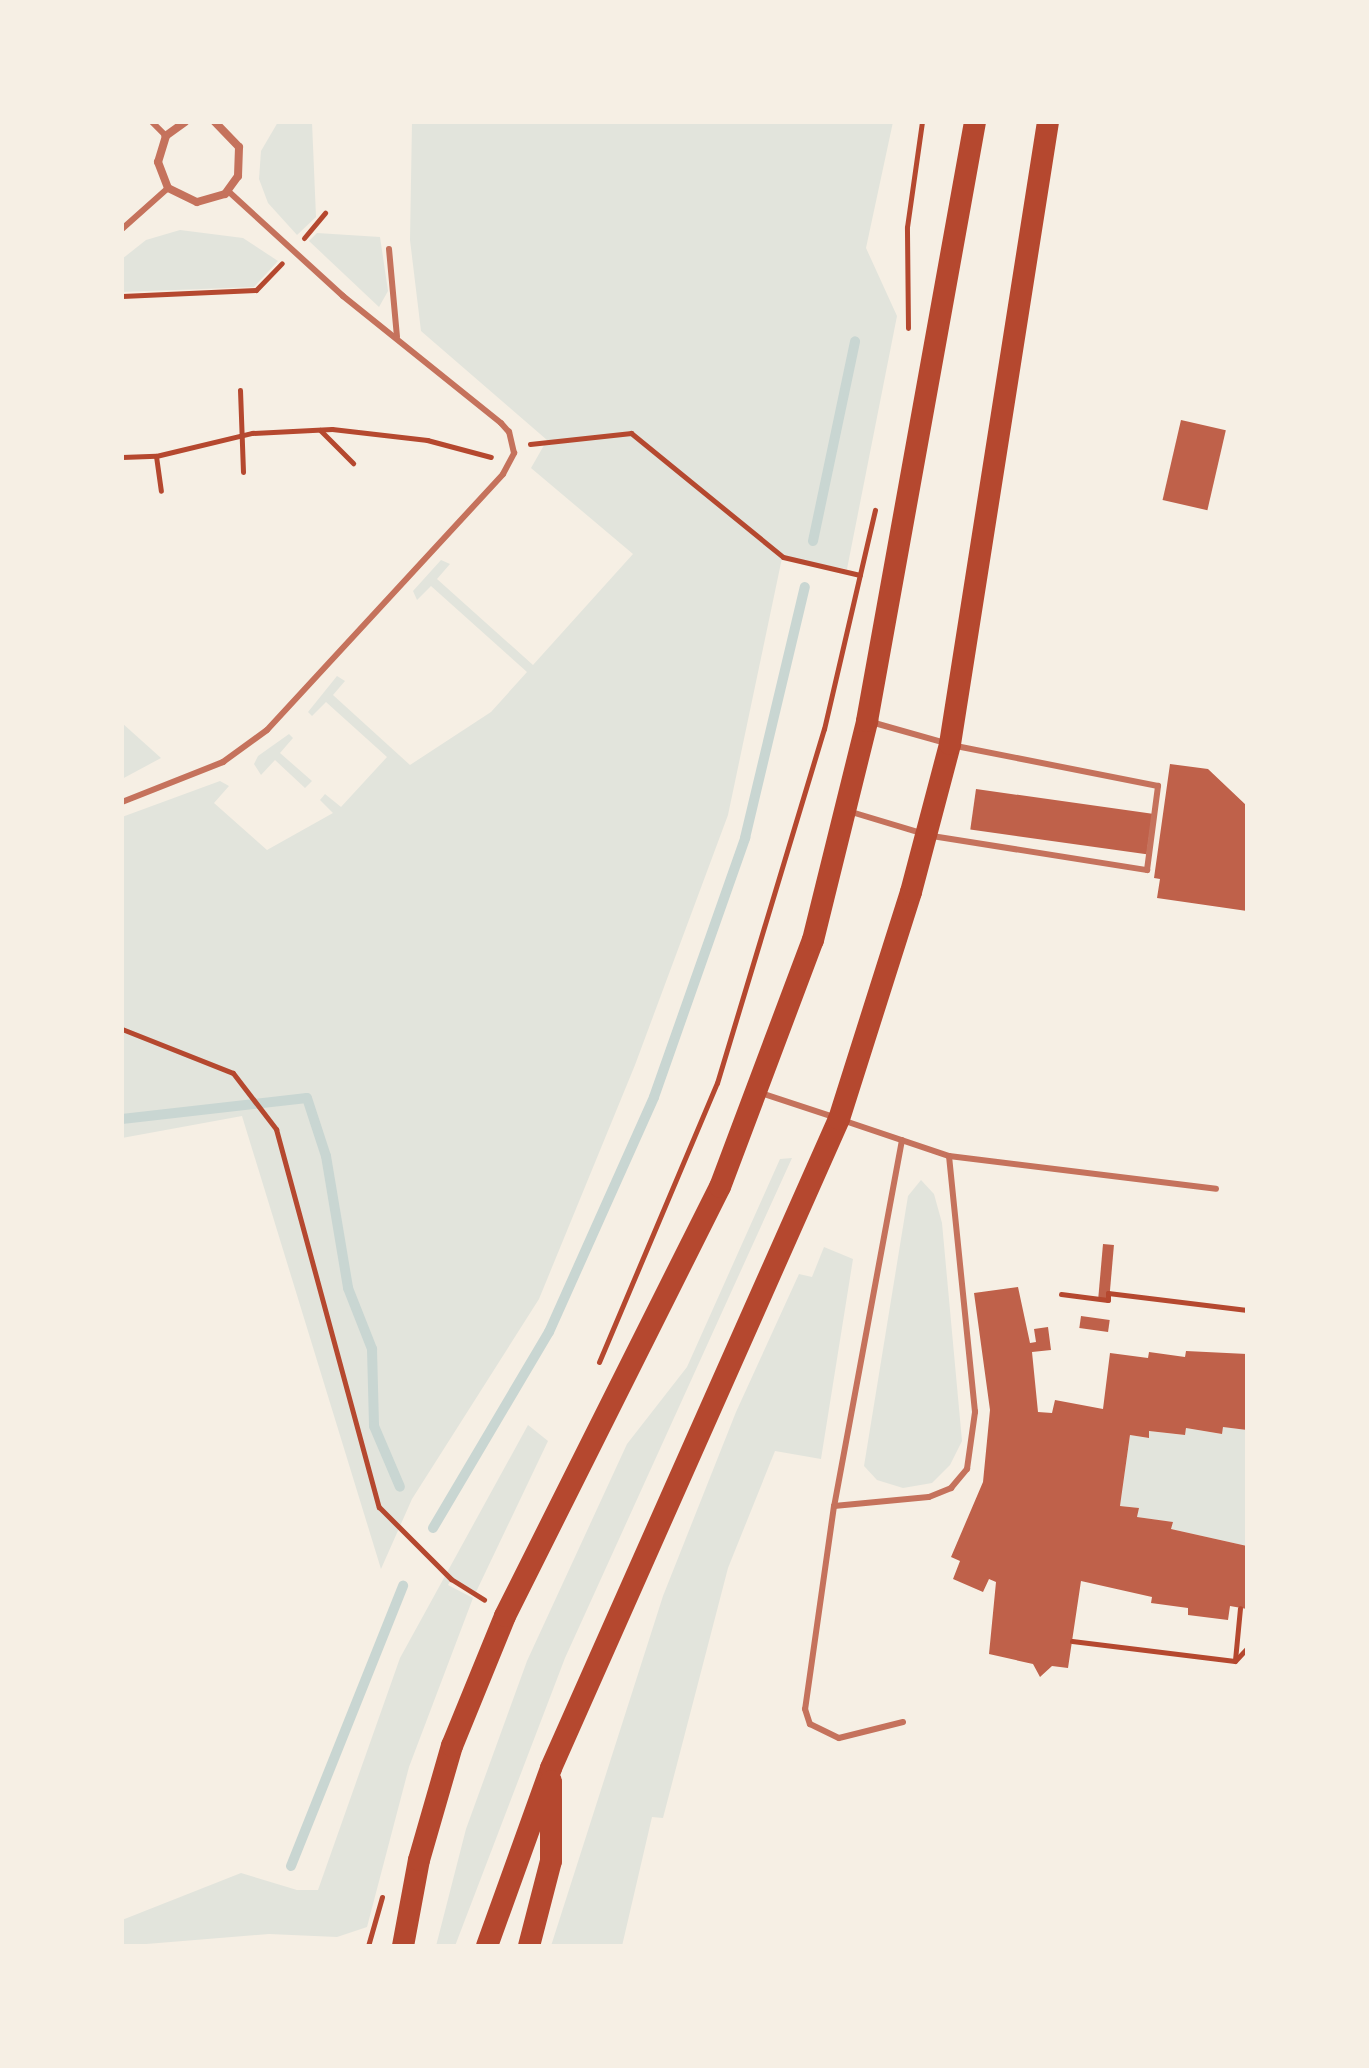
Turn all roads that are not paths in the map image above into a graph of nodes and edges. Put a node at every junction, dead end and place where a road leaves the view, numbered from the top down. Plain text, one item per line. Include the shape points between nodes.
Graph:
1 (152, 122) edge
2 (185, 122) edge
3 (215, 122) edge
4 (975, 122) edge
5 (1048, 122) edge
6 (166, 136) junction
7 (168, 188) junction
8 (228, 191) junction
9 (122, 229) edge
10 (389, 249) dead end
11 (397, 337) junction
12 (867, 721) junction
13 (950, 744) junction
14 (122, 802) edge
15 (848, 811) junction
16 (926, 835) junction
17 (758, 1092) junction
18 (839, 1119) junction
19 (902, 1140) junction
20 (949, 1156) junction
21 (1216, 1189) dead end
22 (834, 1506) junction
23 (903, 1722) dead end
24 (551, 1768) junction
25 (403, 1946) edge
26 (487, 1946) edge
27 (529, 1946) edge

1 - 6 lane
2 - 6 street
3 - 8 street via 239,147 238,176
4 - 12 highway
5 - 13 highway
6 - 7 street via 158,162
7 - 8 street via 197,202
7 - 9 lane
8 - 11 lane via 292,252
10 - 11 lane
11 - 14 lane via 501,423 513,446 512,462 267,730 223,762
12 - 13 lane
12 - 15 highway
13 - 16 highway
13 - 16 lane via 1158,786 1147,870
15 - 16 lane
15 - 17 highway via 813,940
16 - 18 highway
17 - 18 lane
17 - 25 highway via 652,1330 505,1616 452,1746 419,1860
18 - 19 lane
18 - 24 highway
19 - 20 lane
19 - 22 lane
20 - 21 lane
20 - 22 lane via 975,1412 967,1469 951,1488 929,1497
22 - 23 lane via 805,1709 810,1724 839,1738
24 - 26 highway
24 - 27 highway via 551,1861

